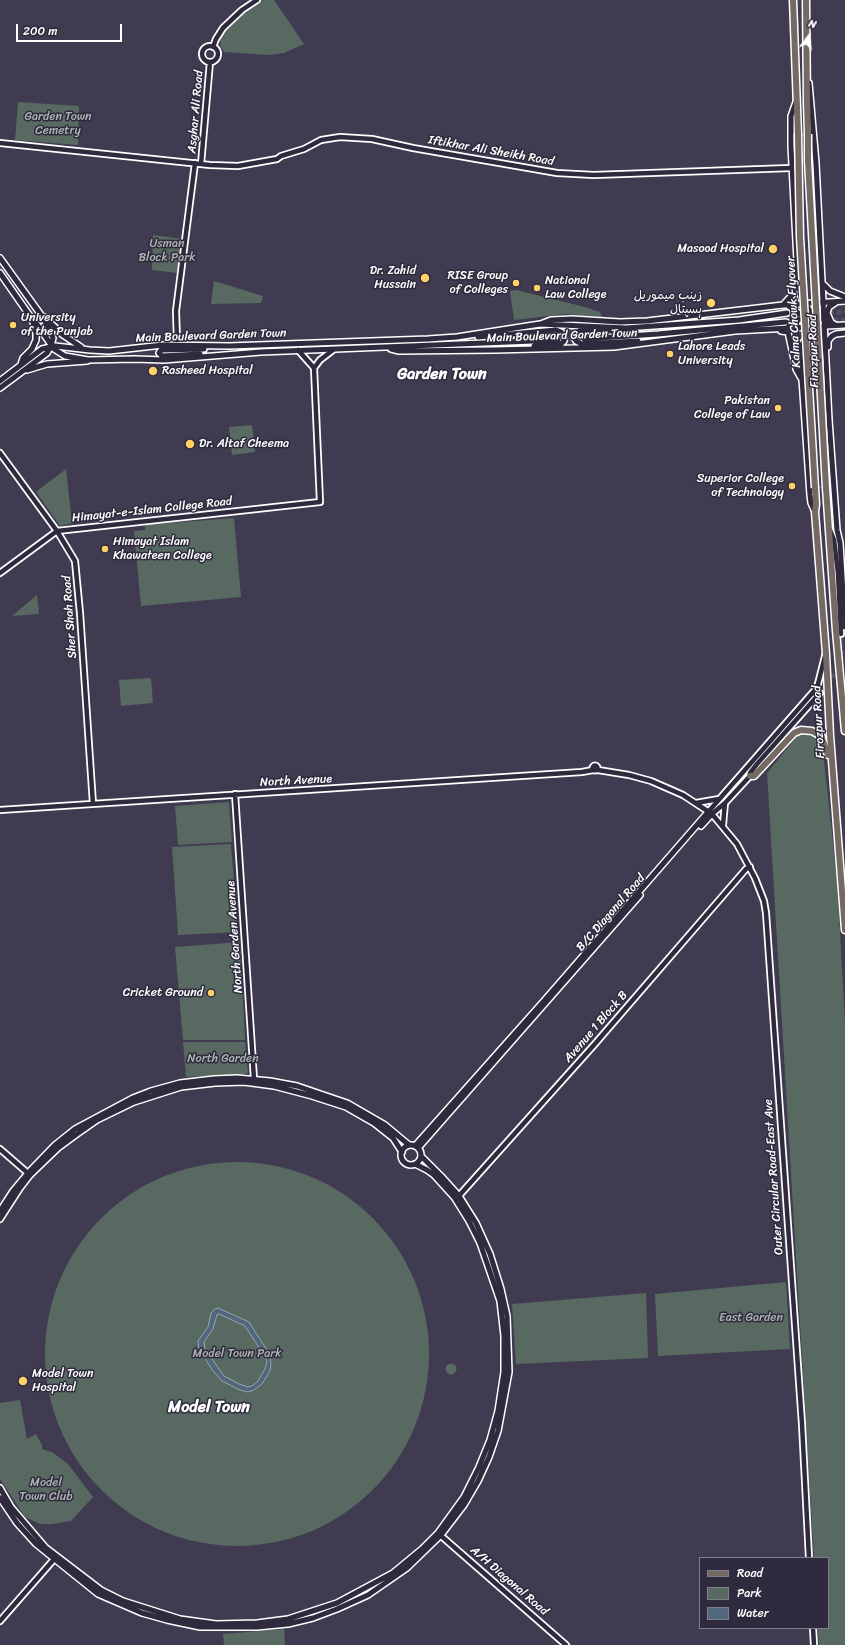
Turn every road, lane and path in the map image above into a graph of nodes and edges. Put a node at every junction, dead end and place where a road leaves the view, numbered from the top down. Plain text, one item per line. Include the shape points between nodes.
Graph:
1 (257, 0) edge
2 (793, 0) edge
3 (806, 0) edge
4 (213, 47) junction
5 (210, 62) junction
6 (806, 74) junction
7 (796, 100) junction
8 (808, 134) joint
9 (0, 143) edge
10 (195, 163) junction
11 (201, 164) junction
12 (791, 168) junction
13 (0, 258) edge
14 (0, 273) edge
15 (798, 280) junction
16 (822, 283) junction
17 (845, 297) edge
18 (845, 301) edge
19 (836, 302) junction
20 (823, 303) junction
21 (806, 304) junction
22 (785, 305) junction
23 (811, 312) junction
24 (787, 313) dead end
25 (41, 315) junction
26 (803, 317) junction
27 (32, 319) junction
28 (691, 323) junction
29 (824, 323) junction
30 (540, 324) junction
31 (787, 325) junction
32 (837, 325) junction
33 (845, 325) edge
34 (817, 326) junction
35 (752, 330) junction
36 (845, 333) edge
37 (693, 336) junction
38 (457, 337) junction
39 (584, 339) tunnel mouth
40 (177, 340) dead end
41 (558, 340) tunnel mouth
42 (51, 346) junction
43 (212, 346) junction
44 (384, 348) junction
45 (480, 349) junction
46 (90, 350) junction
47 (298, 350) junction
48 (333, 350) junction
49 (213, 355) junction
50 (88, 360) junction
51 (826, 362) junction
52 (19, 366) junction
53 (314, 368) junction
54 (24, 370) junction
55 (802, 379) junction
56 (0, 381) edge
57 (0, 388) edge
58 (0, 452) edge
59 (815, 488) joint
60 (826, 488) joint
61 (815, 512) junction
62 (830, 528) junction
63 (837, 530) junction
64 (56, 531) junction
65 (0, 573) edge
66 (838, 574) junction
67 (845, 627) edge
68 (841, 634) dead end
69 (826, 654) junction
70 (820, 693) tunnel mouth
71 (845, 731) edge
72 (833, 772) junction
73 (750, 776) junction
74 (235, 794) junction
75 (719, 799) junction
76 (696, 803) junction
77 (725, 803) junction
78 (93, 804) junction
79 (0, 810) edge
80 (711, 812) junction
81 (723, 825) junction
82 (750, 867) junction
83 (845, 930) edge
84 (254, 1079) junction
85 (414, 1146) junction
86 (0, 1149) edge
87 (402, 1152) junction
88 (421, 1156) junction
89 (415, 1164) junction
90 (29, 1174) junction
91 (457, 1198) junction
92 (0, 1211) edge
93 (0, 1219) edge
94 (0, 1488) edge
95 (0, 1498) edge
96 (440, 1534) junction
97 (809, 1557) edge
98 (55, 1558) junction
99 (0, 1621) edge
100 (813, 1629) edge
101 (566, 1645) edge
102 (814, 1645) edge

1 - 4 street via 227,24
2 - 7 main road
3 - 6 main road, Firozpur Road
4 - 5 street via 218,52 218,57
4 - 5 street via 208,47 202,54 204,59
5 - 11 street, Asghar Ali Road
6 - 8 main road, Firozpur Road
6 - 16 main road, Firozpur Road via 810,89
7 - 12 main road via 791,116
7 - 59 main road, Kalma Chowk Flyover, bridge via 800,237
8 - 60 main road, Kalma Chowk Flyover, bridge
9 - 10 street, Iftikhar Ali Sheikh Road
10 - 11 street, Iftikhar Ali Sheikh Road
10 - 40 street, Asghar Ali Road via 176,311
11 - 12 street, Iftikhar Ali Sheikh Road via 238,166 267,162 325,138 340,136 372,139 557,173 594,175
12 - 15 main road
13 - 25 main road
14 - 27 main road
15 - 21 main road via 801,298
15 - 22 main road via 793,294
16 - 17 main road via 836,295
16 - 20 main road, Firozpur Road
18 - 19 main road, Main Boulevard Garden Town
19 - 20 main road, Main Boulevard Garden Town
19 - 32 main road via 829,307 827,314 830,322
20 - 21 main road, Main Boulevard Garden Town
20 - 23 main road
20 - 29 main road, Firozpur Road
21 - 22 main road, Main Boulevard Garden Town
21 - 23 main road
22 - 26 main road
22 - 30 main road, Main Boulevard Garden Town via 647,321 572,319 551,320
23 - 26 main road
23 - 29 main road
24 - 28 main road, Main Boulevard Garden Town
25 - 42 main road via 52,334
25 - 46 main road via 68,340
26 - 31 main road
26 - 34 main road
27 - 42 main road
27 - 52 main road via 36,340
28 - 30 main road, Main Boulevard Garden Town via 618,328
28 - 37 main road via 624,331 579,331 574,337 582,344
29 - 32 main road
29 - 34 main road, Main Boulevard Garden Town
29 - 51 main road, Firozpur Road
30 - 38 main road, Main Boulevard Garden Town
31 - 34 main road, Main Boulevard Garden Town
31 - 35 main road, Main Boulevard Garden Town
31 - 39 main road, Main Boulevard Garden Town
32 - 33 main road
34 - 51 main road via 822,334
35 - 37 main road, Main Boulevard Garden Town
35 - 55 main road, Firozpur Road via 788,332 796,369
36 - 51 main road via 836,334 828,341
37 - 45 main road, Main Boulevard Garden Town via 614,347
38 - 43 main road, Main Boulevard Garden Town
38 - 45 main road via 556,330 564,336 561,344
41 - 44 main road, Main Boulevard Garden Town
42 - 46 main road, Main Boulevard Garden Town
42 - 50 main road, Main Boulevard Garden Town via 65,356
42 - 52 main road
42 - 54 main road via 45,355
43 - 46 main road, Main Boulevard Garden Town via 163,345 109,351
43 - 49 main road via 204,349 161,350 159,353 162,356 204,353
44 - 45 main road, Main Boulevard Garden Town via 399,351
44 - 48 main road, Main Boulevard Garden Town
47 - 48 main road, Main Boulevard Garden Town
47 - 49 main road, Main Boulevard Garden Town
47 - 53 street
48 - 53 street
49 - 50 main road, Main Boulevard Garden Town via 164,360
50 - 54 main road via 47,364
51 - 55 main road via 820,340 805,340 801,346
51 - 63 main road, Firozpur Road
52 - 56 main road
53 - 64 street, Himayat-e-Islam College Road via 320,502
54 - 57 main road
55 - 61 main road, Firozpur Road via 810,495
58 - 64 street, Sher Shah Road
59 - 61 main road, Firozpur Road
60 - 62 main road, Firozpur Road
61 - 69 main road, Firozpur Road
62 - 66 street
62 - 71 main road, Firozpur Road
63 - 66 street
63 - 67 main road, Firozpur Road
64 - 65 street, Himayat-e-Islam College Road
64 - 78 street, Sher Shah Road via 74,556 78,578
66 - 68 street
69 - 72 main road, Firozpur Road
69 - 75 street via 815,690
70 - 73 street, B/C Diagonal Road via 757,764
72 - 73 main road via 822,736 807,729 794,733 754,776
72 - 83 main road, Firozpur Road
73 - 77 street, B/C Diagonal Road
74 - 76 street, North Avenue via 596,770 652,781
74 - 78 street, North Avenue
74 - 84 street, North Garden Avenue
75 - 76 street
75 - 80 street
76 - 80 street, Outer Circular Road-East Ave
77 - 80 street, B/C Diagonal Road
77 - 81 street
78 - 79 street, North Avenue
80 - 81 street, Outer Circular Road-East Ave
80 - 85 main road, B/C Diagonal Road
81 - 82 street, Outer Circular Road-East Ave
82 - 91 street, Avenue 1 Block B
82 - 97 street, Outer Circular Road-East Ave via 766,913
84 - 85 main road via 297,1086 347,1103 385,1125
84 - 90 main road via 214,1079 180,1083 133,1098 75,1128 55,1145
85 - 87 main road via 404,1148
85 - 88 main road
86 - 90 street
87 - 89 main road via 405,1163
87 - 90 main road via 386,1131 346,1107 274,1086 244,1082 215,1083 181,1087 154,1094 103,1117 58,1148
88 - 89 main road
88 - 91 main road via 449,1184
89 - 91 main road via 434,1175
90 - 92 main road via 13,1191
90 - 93 main road
91 - 96 main road via 480,1231 500,1284 507,1316 509,1372 502,1416 489,1457 464,1505
94 - 98 main road via 11,1507
95 - 98 main road via 28,1536
96 - 98 main road via 407,1568 353,1602 313,1618 257,1627 200,1627 142,1613 98,1594
96 - 101 street, A/H Diagonal Road
98 - 99 street
100 - 102 street

